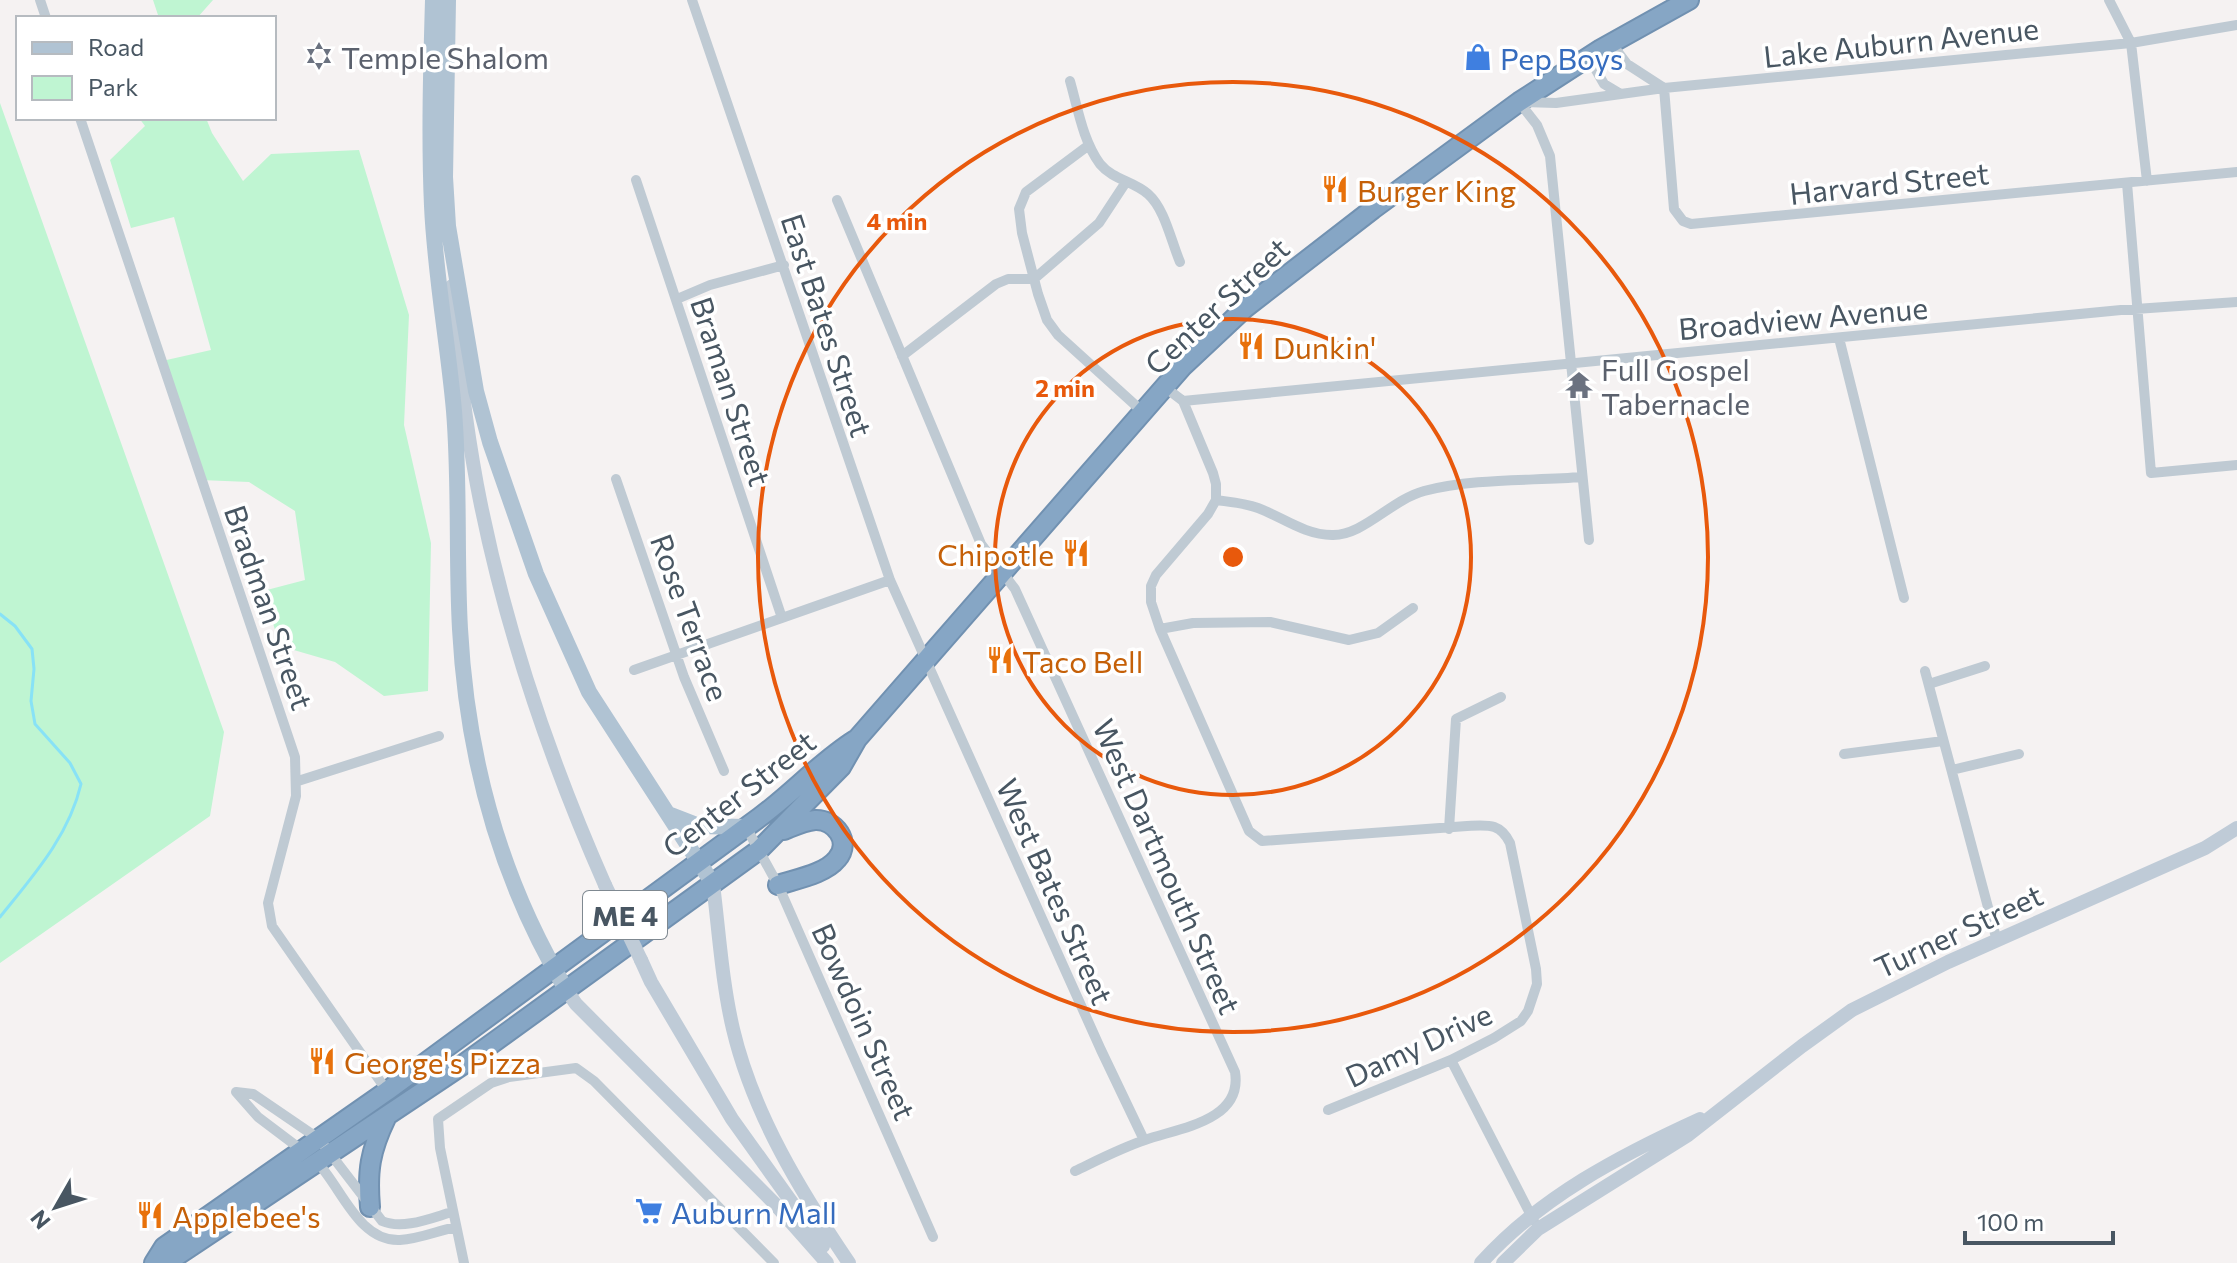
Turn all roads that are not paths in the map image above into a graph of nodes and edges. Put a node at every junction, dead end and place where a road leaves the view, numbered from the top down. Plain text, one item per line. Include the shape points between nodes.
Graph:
1 (433, 0) edge
2 (448, 0) edge
3 (692, 0) edge
4 (1689, 0) edge
5 (2109, 0) edge
6 (2237, 25) edge
7 (1611, 43) junction
8 (2131, 43) junction
9 (1588, 56) junction
10 (1070, 81) dead end
11 (1664, 88) junction
12 (1624, 94) junction
13 (1519, 102) junction
14 (81, 120) edge
15 (1089, 145) junction
16 (2237, 172) edge
17 (636, 180) dead end
18 (2147, 181) junction
19 (1126, 182) junction
20 (2127, 183) junction
21 (837, 200) dead end
22 (448, 226) junction
23 (1180, 262) dead end
24 (784, 265) junction
25 (1034, 279) junction
26 (677, 299) junction
27 (2237, 302) edge
28 (2137, 309) junction
29 (1839, 338) junction
30 (902, 356) junction
31 (1571, 364) junction
32 (449, 371) junction
33 (1166, 388) junction
34 (1183, 401) junction
35 (1144, 413) junction
36 (472, 451) junction
37 (2237, 465) edge
38 (1582, 477) junction
39 (616, 479) dead end
40 (1216, 500) junction
41 (1589, 540) dead end
42 (1003, 575) junction
43 (890, 580) junction
44 (1904, 598) dead end
45 (1413, 608) dead end
46 (782, 618) junction
47 (1160, 629) junction
48 (676, 655) junction
49 (927, 661) junction
50 (1985, 666) dead end
51 (634, 670) dead end
52 (1925, 671) dead end
53 (1929, 684) junction
54 (1501, 697) dead end
55 (439, 736) dead end
56 (857, 739) junction
57 (1943, 741) junction
58 (1844, 754) dead end
59 (2019, 754) dead end
60 (1952, 770) junction
61 (724, 771) dead end
62 (298, 781) junction
63 (668, 814) junction
64 (746, 827) junction
65 (2237, 828) edge
66 (1449, 829) junction
67 (778, 833) junction
68 (759, 850) junction
69 (698, 862) junction
70 (713, 884) junction
71 (778, 885) junction
72 (536, 939) junction
73 (1997, 941) junction
74 (553, 968) junction
75 (529, 987) junction
76 (567, 991) junction
77 (1451, 1060) junction
78 (387, 1091) junction
79 (1328, 1110) dead end
80 (1719, 1111) junction
81 (386, 1117) junction
82 (319, 1139) junction
83 (1144, 1140) junction
84 (302, 1150) junction
85 (325, 1158) junction
86 (1075, 1171) dead end
87 (370, 1207) junction
88 (452, 1212) junction
89 (1530, 1215) junction
90 (456, 1227) junction
91 (1538, 1229) junction
92 (933, 1237) dead end
93 (154, 1263) edge
94 (166, 1263) edge
95 (464, 1263) edge
96 (774, 1263) edge
97 (827, 1263) edge
98 (836, 1263) edge
99 (849, 1263) edge
100 (1481, 1263) edge
101 (1503, 1263) edge

1 - 32 main road via 432,207
2 - 22 main road
3 - 24 street, East Bates Street
4 - 7 highway, Center Street / ME 4
5 - 8 street
6 - 8 street, Lake Auburn Avenue
7 - 9 highway, Center Street / ME 4
7 - 11 street via 1627,64
8 - 11 street, Lake Auburn Avenue
8 - 18 street
9 - 12 street via 1607,87
9 - 13 highway, Center Street / ME 4
10 - 15 street
11 - 12 street, Lake Auburn Avenue
11 - 20 street, Harvard Street via 1674,209 1691,224
12 - 13 street, Lake Auburn Avenue
13 - 31 street via 1537,125 1550,156
13 - 33 highway, Center Street / ME 4 via 1276,283 1182,367
14 - 62 street, Bradman Street via 295,757
15 - 19 street via 1108,172
15 - 25 street via 1022,200 1022,233
16 - 18 street, Harvard Street
17 - 26 street, Braman Street
18 - 20 street, Harvard Street
19 - 23 street via 1147,193 1158,207
19 - 25 street via 1099,223
20 - 28 street
21 - 30 street, West Dartmouth Street
22 - 36 main road
22 - 63 main road via 476,391 520,532 589,692
24 - 26 street
24 - 43 street, East Bates Street
25 - 30 street via 996,284
25 - 35 street via 1047,320 1058,335
26 - 46 street, Braman Street
27 - 28 street, Broadview Avenue
28 - 29 street, Broadview Avenue
28 - 37 street via 2151,473
29 - 31 street, Broadview Avenue
29 - 44 street
30 - 42 street, West Dartmouth Street via 981,544
31 - 34 street, Broadview Avenue
31 - 38 street
32 - 36 main road
32 - 72 main road via 459,507 459,625 468,712 501,855
33 - 34 street
33 - 35 highway, Center Street / ME 4
34 - 40 street via 1213,473
35 - 42 highway, Center Street / ME 4
36 - 98 main road, bridge via 514,634 555,763 605,885 658,994 732,1119
38 - 40 street via 1424,491 1352,532 1336,535
38 - 41 street
39 - 48 street, Rose Terrace
40 - 47 street via 1152,583 1151,602
42 - 49 highway, Center Street / ME 4
42 - 83 street, West Dartmouth Street via 1015,589 1235,1072 1235,1094 1223,1109
43 - 46 street
43 - 49 street, East Bates Street
45 - 47 street via 1378,633 1349,640 1270,622
46 - 48 street
47 - 66 street via 1246,825 1258,840
48 - 51 street
48 - 61 street, Rose Terrace
49 - 56 highway, Center Street / ME 4
49 - 83 street, West Bates Street
50 - 53 street
52 - 53 street
53 - 57 street
54 - 66 street via 1456,719
55 - 62 street
56 - 64 highway, Center Street / ME 4
56 - 67 highway, Center Street / ME 4 via 841,767
57 - 58 street
57 - 60 street
59 - 60 street
60 - 73 street
62 - 78 street, Bradman Street via 268,903 272,926
63 - 64 main road via 711,828
63 - 69 main road
64 - 68 street, Bowdoin Street
64 - 69 highway, Center Street / ME 4
65 - 73 main road, Turner Street via 2205,848
66 - 77 street, Damy Drive via 1482,826 1503,831 1510,843 1536,969 1534,999 1521,1021
67 - 68 highway, Center Street / ME 4
67 - 71 highway via 824,821 839,831 842,840 833,863
68 - 70 highway, Center Street / ME 4
68 - 71 street, Bowdoin Street
69 - 70 main road
69 - 74 highway, Center Street / ME 4
70 - 76 highway, Center Street / ME 4
70 - 99 main road via 733,1030 747,1071 781,1152
71 - 92 street, Bowdoin Street
72 - 74 main road
72 - 75 main road via 537,973
73 - 80 main road, Turner Street via 1852,1010
74 - 75 highway, Center Street / ME 4
74 - 76 main road
75 - 78 highway, Center Street / ME 4
76 - 81 highway, Center Street / ME 4
76 - 97 main road
77 - 79 street, Damy Drive
77 - 89 street
78 - 82 highway, Center Street / ME 4
80 - 89 main road, Turner Street via 1614,1163
80 - 91 main road, Turner Street
81 - 85 highway, Center Street / ME 4
81 - 87 highway via 368,1165
82 - 84 highway, Center Street / ME 4
82 - 84 street via 253,1094 236,1092 258,1117
82 - 85 street
83 - 86 street
84 - 85 street
84 - 93 highway, Center Street / ME 4 via 164,1247
85 - 87 street
85 - 90 street via 364,1226 383,1239 408,1239
85 - 94 highway, Center Street / ME 4
87 - 88 street via 382,1221 396,1225
88 - 90 street
88 - 96 street via 438,1119 491,1083 576,1068
89 - 91 street
89 - 100 main road, Turner Street
90 - 95 street
91 - 101 main road, Turner Street

